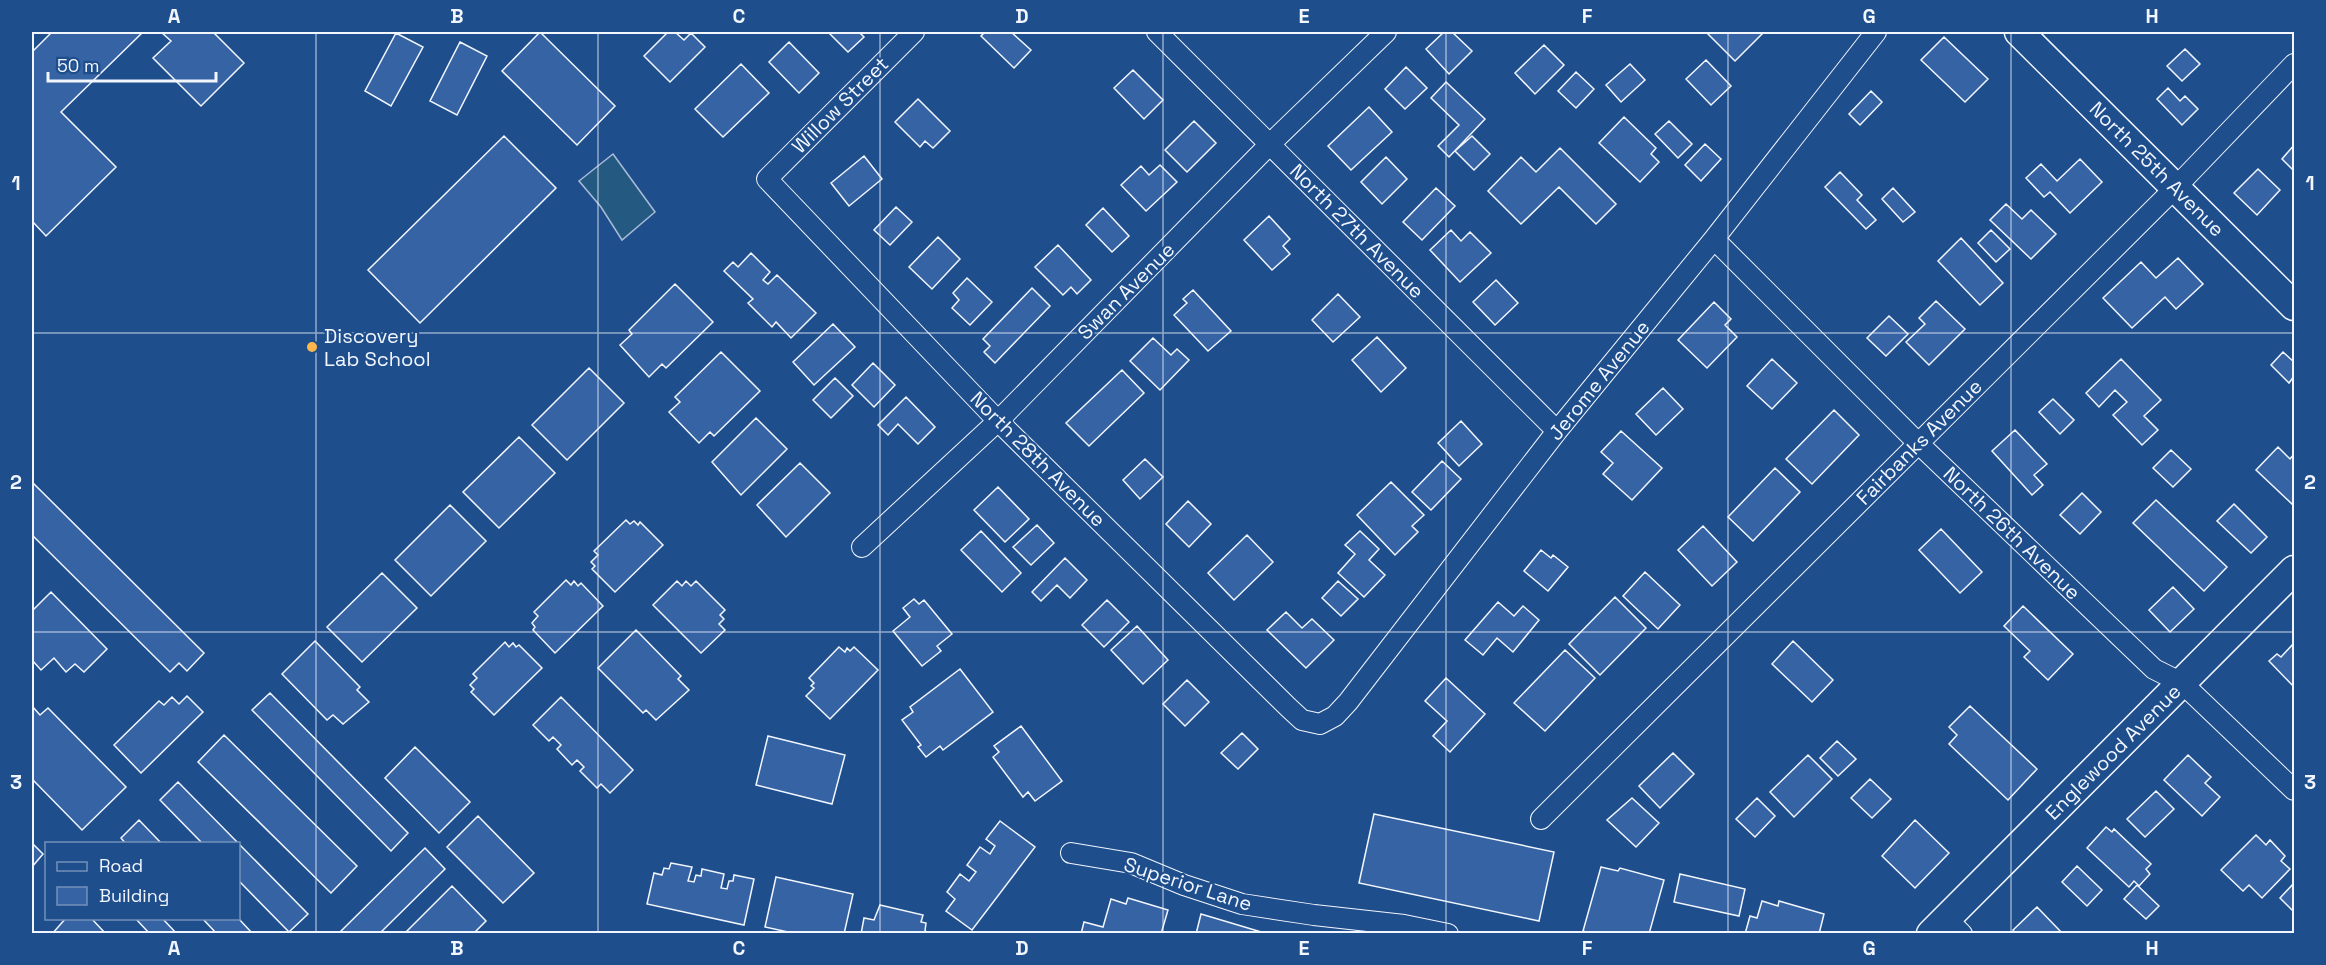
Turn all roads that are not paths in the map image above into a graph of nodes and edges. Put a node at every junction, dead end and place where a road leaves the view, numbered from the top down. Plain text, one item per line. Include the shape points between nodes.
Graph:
1 (914, 32) edge
2 (1157, 32) edge
3 (1386, 32) edge
4 (1876, 32) edge
5 (2019, 32) edge
6 (2295, 64) edge
7 (1270, 144) junction
8 (766, 179) joint
9 (2176, 187) junction
10 (1714, 239) junction
11 (2295, 306) edge
12 (998, 421) junction
13 (1557, 431) junction
14 (1918, 443) junction
15 (862, 547) dead end
16 (2295, 570) edge
17 (2182, 683) junction
18 (1320, 724) joint
19 (2295, 790) edge
20 (1541, 819) dead end
21 (1071, 853) dead end
22 (1946, 928) edge
23 (1448, 933) edge

1 - 8 street, Willow Street
2 - 7 street, North 27th Avenue
3 - 7 street, Swan Avenue
4 - 10 street, Jerome Avenue
5 - 9 street, North 25th Avenue
6 - 9 street, Fairbanks Avenue
7 - 12 street, Swan Avenue
7 - 13 street, North 27th Avenue
8 - 12 street, North 28th Avenue
9 - 11 street, North 25th Avenue
9 - 14 street, Fairbanks Avenue
10 - 13 street, Jerome Avenue
10 - 14 street, North 26th Avenue
12 - 15 street, Swan Avenue
12 - 18 street, North 28th Avenue via 1289,708 1302,720
13 - 18 street, Jerome Avenue via 1348,702
14 - 17 street, North 26th Avenue via 2154,669
14 - 20 street, Fairbanks Avenue
16 - 17 street, Englewood Avenue
17 - 19 street, North 26th Avenue
17 - 22 street, Englewood Avenue
21 - 23 street, Superior Lane via 1131,863 1242,904

